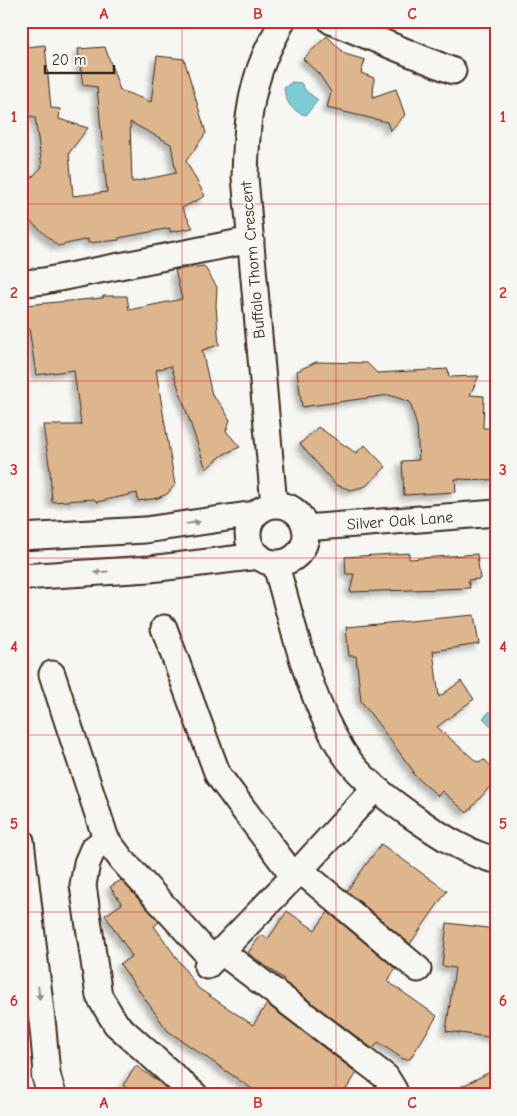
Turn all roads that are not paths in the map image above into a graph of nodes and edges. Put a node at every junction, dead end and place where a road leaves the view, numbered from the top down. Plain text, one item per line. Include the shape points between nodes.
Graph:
1 (282, 21) edge
2 (330, 21) edge
3 (453, 71) dead end
4 (251, 240) junction
5 (21, 282) edge
6 (265, 510) junction
7 (496, 513) edge
8 (305, 528) junction
9 (21, 537) edge
10 (267, 559) junction
11 (21, 577) edge
12 (164, 628) dead end
13 (52, 674) dead end
14 (375, 788) junction
15 (106, 839) junction
16 (21, 841) edge
17 (496, 860) edge
18 (297, 873) junction
19 (214, 959) junction
20 (418, 969) dead end
21 (49, 1088) edge
22 (194, 1095) edge
23 (392, 1095) edge

1 - 4 street, Buffalo Thorn Crescent via 264,57 252,100 246,140 245,176
2 - 3 street
4 - 5 street via 44,281
4 - 6 street, Buffalo Thorn Crescent
6 - 8 street via 282,505 290,508
9 -> 6 street via 145,530
6 - 10 street via 250,522 248,531 252,549
7 - 8 street, Silver Oak Lane
8 - 10 street via 306,537 299,553 284,562
10 -> 11 street
10 - 14 street via 324,717 344,753
12 - 18 street via 218,775
13 - 15 street
14 - 17 street via 450,841
14 - 18 street
15 - 19 street
15 - 22 street via 93,849 84,884 99,996 116,1024
16 -> 21 street
18 - 19 street
18 - 20 street
19 - 23 street via 386,1077 394,1090

